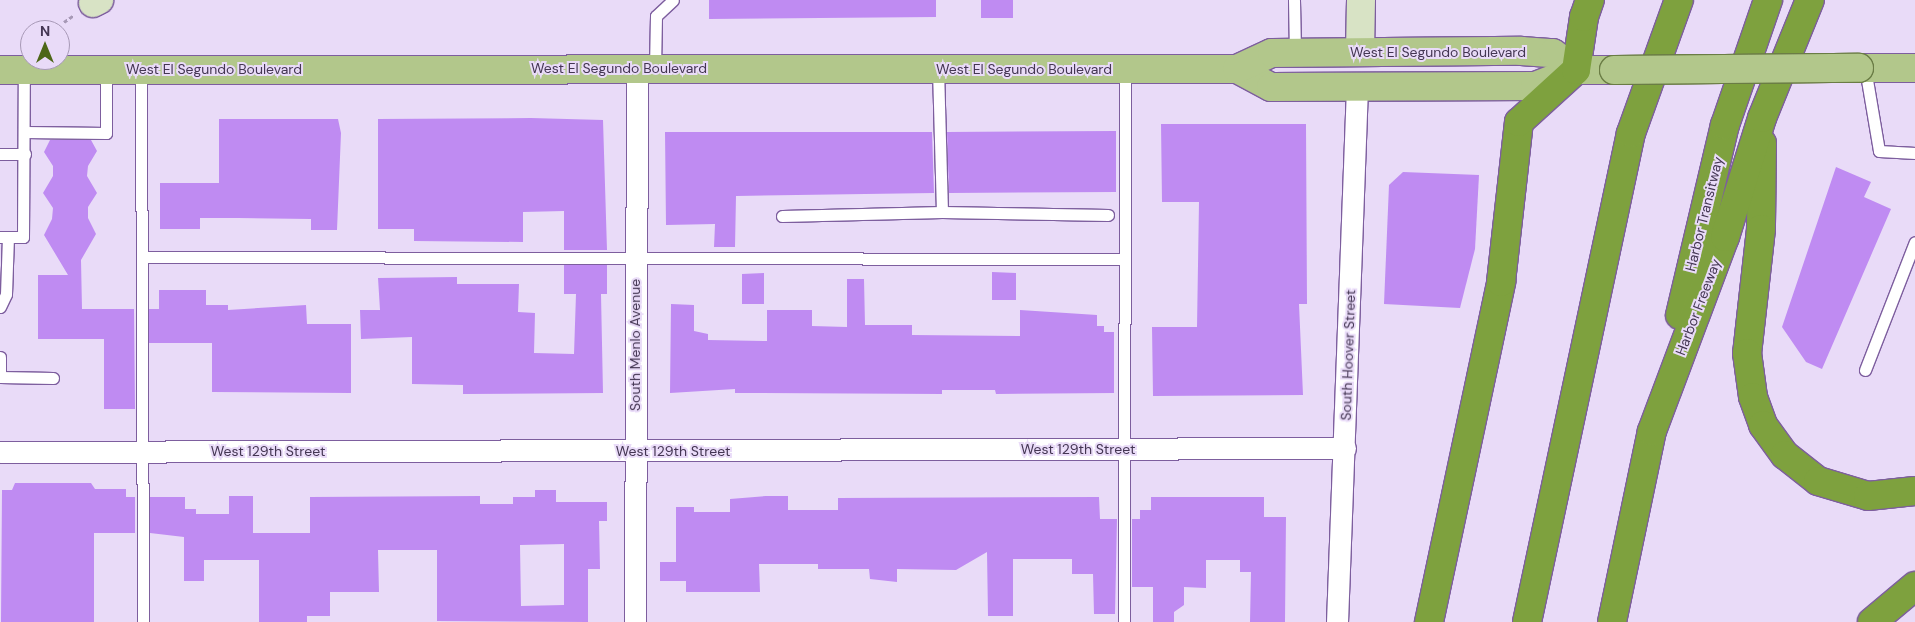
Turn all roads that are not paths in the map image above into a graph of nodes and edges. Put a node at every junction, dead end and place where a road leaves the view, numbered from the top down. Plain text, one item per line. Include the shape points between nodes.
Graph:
1 (673, 0) edge
2 (1294, 0) edge
3 (1361, 0) edge
4 (1590, 0) edge
5 (1679, 0) edge
6 (1698, 0) edge
7 (1768, 0) edge
8 (1810, 0) edge
9 (1295, 52) junction
10 (1360, 52) junction
11 (646, 68) junction
12 (1862, 68) junction
13 (1915, 68) edge
14 (938, 69) junction
15 (1125, 69) junction
16 (1237, 69) junction
17 (12, 70) edge
18 (106, 70) junction
19 (141, 70) junction
20 (1576, 70) junction
21 (1357, 87) junction
22 (1762, 118) junction
23 (25, 132) junction
24 (1631, 133) junction
25 (1915, 153) edge
26 (0, 154) edge
27 (25, 154) junction
28 (942, 212) junction
29 (1108, 215) dead end
30 (782, 216) dead end
31 (4, 237) edge
32 (1915, 242) edge
33 (142, 257) junction
34 (636, 258) junction
35 (1125, 259) junction
36 (0, 307) edge
37 (0, 357) edge
38 (1865, 370) dead end
39 (0, 378) edge
40 (53, 378) dead end
41 (1652, 431) junction
42 (1345, 448) junction
43 (1125, 449) junction
44 (143, 451) junction
45 (635, 451) junction
46 (0, 452) edge
47 (1915, 491) edge
48 (1915, 586) edge
49 (143, 622) edge
50 (635, 622) edge
51 (1124, 622) edge
52 (1338, 622) edge
53 (1429, 622) edge
54 (1526, 622) edge
55 (1612, 622) edge
56 (1872, 622) edge

1 - 11 lane via 656,16
2 - 9 lane
3 - 10 street
4 - 20 highway via 1584,17
5 - 24 highway
6 - 24 highway
7 - 41 highway, Harbor Transitway via 1725,125
8 - 22 highway, Harbor Freeway
9 - 10 main road, West El Segundo Boulevard
9 - 16 main road, West El Segundo Boulevard via 1272,53
10 - 20 main road, West El Segundo Boulevard via 1553,53
11 - 14 main road, West El Segundo Boulevard
11 - 19 main road, West El Segundo Boulevard
11 - 34 street, South Menlo Avenue
12 - 13 main road, West El Segundo Boulevard
12 - 20 main road, West El Segundo Boulevard, bridge
12 - 25 lane via 1879,151
14 - 15 main road, West El Segundo Boulevard
14 - 28 lane
15 - 16 main road, West El Segundo Boulevard
15 - 35 lane
16 - 21 main road, West El Segundo Boulevard via 1271,87
17 - 18 main road, West El Segundo Boulevard
17 - 23 lane
18 - 19 main road, West El Segundo Boulevard
18 - 23 lane via 106,133
19 - 33 lane
20 - 21 main road, West El Segundo Boulevard via 1535,86
20 - 53 highway via 1519,122 1501,282
21 - 42 street, South Hoover Street
22 - 41 highway, Harbor Freeway via 1725,236
22 - 47 highway via 1761,229 1747,353 1753,397 1763,425 1785,455 1818,481 1868,496
23 - 27 lane
24 - 54 highway
26 - 27 lane
27 - 31 lane via 23,236
28 - 29 lane
28 - 30 lane
31 - 36 lane via 6,294
32 - 38 lane
33 - 34 lane
33 - 44 lane
34 - 35 lane
34 - 45 street, South Menlo Avenue
35 - 43 lane
37 - 39 lane
39 - 40 lane
41 - 55 highway, Harbor Freeway
42 - 43 street, West 129th Street
42 - 52 street, South Hoover Street
43 - 45 street, West 129th Street
43 - 51 lane
44 - 45 street, West 129th Street
44 - 46 street, West 129th Street
44 - 49 lane
45 - 50 street, South Menlo Avenue
48 - 56 highway

